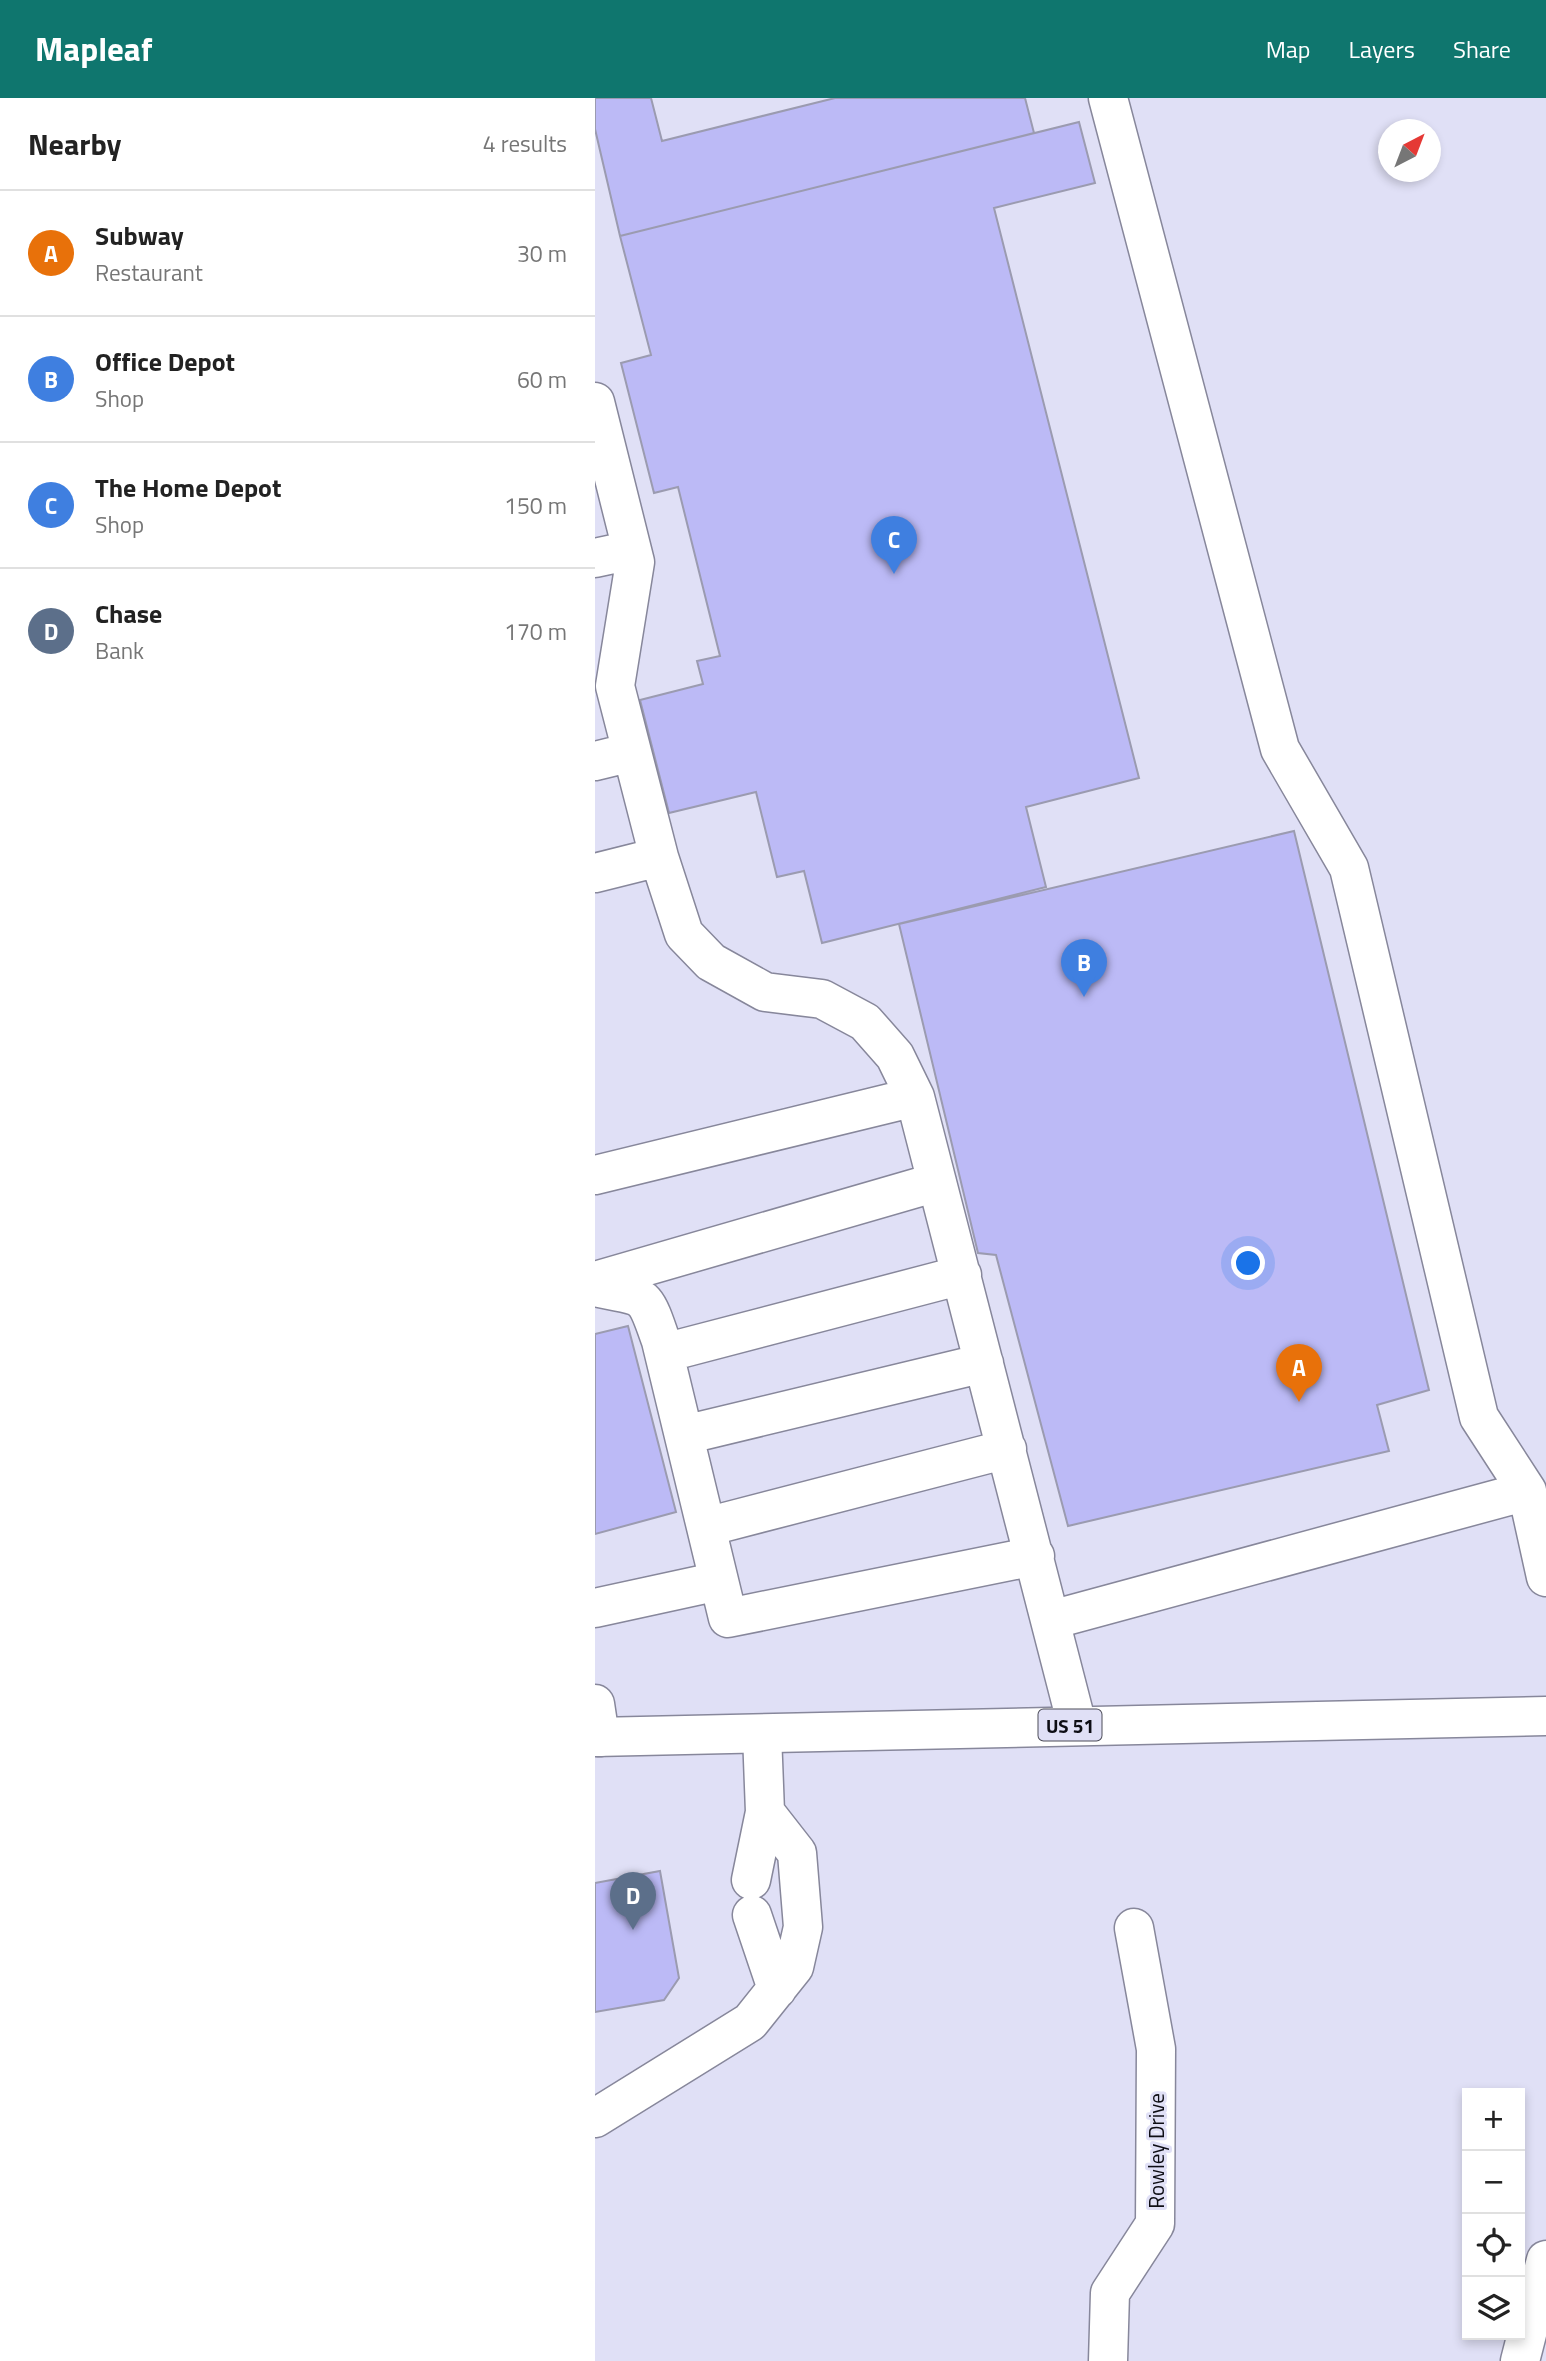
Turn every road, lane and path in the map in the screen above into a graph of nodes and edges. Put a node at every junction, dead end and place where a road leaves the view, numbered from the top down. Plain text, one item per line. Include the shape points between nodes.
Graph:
1 (1108, 98) edge
2 (595, 402) edge
3 (602, 460) edge
4 (632, 550) junction
5 (595, 558) edge
6 (608, 656) edge
7 (632, 752) junction
8 (595, 761) edge
9 (659, 857) junction
10 (595, 873) edge
11 (915, 1097) junction
12 (595, 1175) edge
13 (937, 1182) junction
14 (962, 1275) junction
15 (595, 1281) edge
16 (595, 1287) edge
17 (664, 1353) junction
18 (984, 1363) junction
19 (684, 1435) junction
20 (1007, 1449) junction
21 (1527, 1491) junction
22 (706, 1527) junction
23 (1035, 1556) junction
24 (1546, 1577) edge
25 (719, 1581) junction
26 (595, 1608) edge
27 (1051, 1620) junction
28 (1546, 1716) edge
29 (1077, 1725) junction
30 (597, 1726) edge
31 (762, 1734) junction
32 (765, 1812) junction
33 (1134, 1928) dead end
34 (777, 1989) junction
35 (595, 2118) edge
36 (1546, 2260) edge
37 (1108, 2361) edge
38 (1520, 2361) edge

1 - 21 main road via 1280,749 1349,868 1479,1417
2 - 3 main road
3 - 4 main road
4 - 5 main road
4 - 6 main road via 635,562
6 - 7 main road
7 - 8 main road
7 - 9 main road
9 - 10 main road
9 - 11 main road via 684,934 711,961 765,992 822,999 865,1022 895,1056
11 - 12 main road
11 - 13 main road
13 - 14 main road
13 - 15 main road
14 - 17 main road
14 - 18 main road
16 - 17 main road via 630,1292 649,1305
17 - 19 main road
18 - 19 main road
18 - 20 main road
19 - 22 main road
20 - 22 main road
20 - 23 main road
21 - 24 main road
21 - 27 main road
22 - 25 main road
23 - 25 main road via 728,1619
23 - 27 main road
25 - 26 main road
27 - 29 main road
28 - 29 main road, US 51
29 - 31 main road, US 51
30 - 31 main road, US 51
31 - 32 main road
32 - 34 main road via 752,1898
32 - 34 main road via 796,1853 803,1927 794,1967
33 - 37 main road, Rowley Drive via 1156,2049 1155,2224 1109,2293
34 - 35 main road via 751,2022
36 - 38 main road

